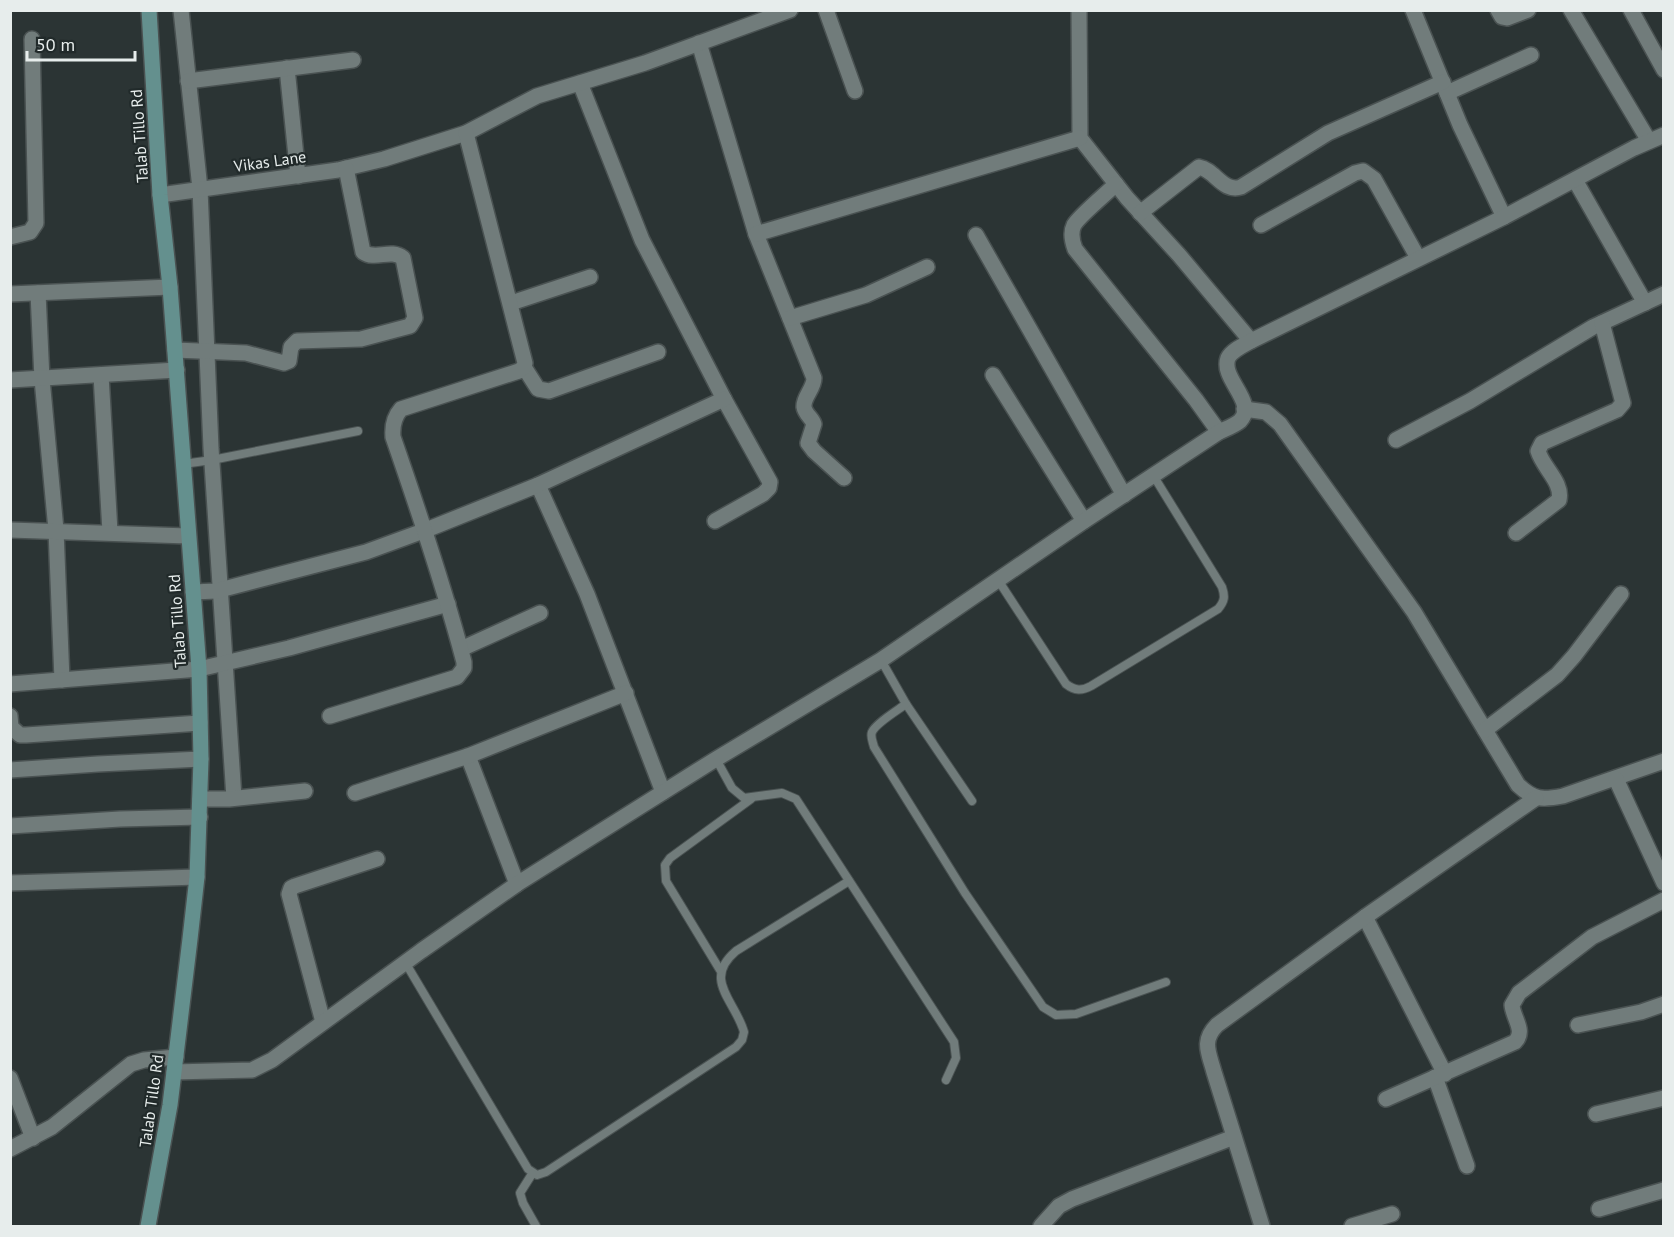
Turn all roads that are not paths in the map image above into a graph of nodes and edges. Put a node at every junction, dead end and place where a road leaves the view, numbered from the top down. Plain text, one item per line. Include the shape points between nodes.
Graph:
1 (149, 10) edge
2 (181, 10) edge
3 (790, 10) edge
4 (826, 10) edge
5 (1079, 10) edge
6 (1413, 10) edge
7 (1497, 10) edge
8 (1528, 10) edge
9 (1571, 10) edge
10 (1631, 10) edge
11 (32, 39) dead end
12 (699, 43) junction
13 (1531, 55) dead end
14 (353, 60) dead end
15 (287, 68) junction
16 (1664, 70) edge
17 (188, 81) junction
18 (580, 83) junction
19 (1445, 87) junction
20 (855, 91) dead end
21 (466, 133) junction
22 (1080, 138) junction
23 (1656, 138) edge
24 (346, 168) junction
25 (298, 176) junction
26 (1575, 180) junction
27 (1116, 184) junction
28 (180, 192) junction
29 (1140, 213) junction
30 (1504, 218) junction
31 (1261, 225) dead end
32 (756, 234) junction
33 (976, 235) dead end
34 (10, 237) edge
35 (1418, 258) junction
36 (927, 267) dead end
37 (590, 278) dead end
38 (170, 287) junction
39 (38, 293) junction
40 (10, 294) edge
41 (1657, 301) edge
42 (511, 303) junction
43 (790, 318) junction
44 (1602, 323) junction
45 (1251, 341) junction
46 (193, 350) junction
47 (658, 352) dead end
48 (524, 367) junction
49 (177, 370) junction
50 (101, 375) junction
51 (993, 375) dead end
52 (42, 379) junction
53 (10, 380) edge
54 (724, 399) junction
55 (1244, 409) junction
56 (358, 431) dead end
57 (1218, 432) junction
58 (1396, 440) dead end
59 (200, 462) junction
60 (1154, 475) junction
61 (844, 478) dead end
62 (538, 485) junction
63 (1124, 495) junction
64 (715, 520) dead end
65 (1084, 521) junction
66 (10, 530) edge
67 (56, 530) junction
68 (426, 530) junction
69 (110, 532) junction
70 (1516, 533) dead end
71 (188, 536) junction
72 (999, 580) junction
73 (209, 591) junction
74 (1622, 594) dead end
75 (448, 604) junction
76 (540, 613) dead end
77 (460, 649) junction
78 (881, 660) junction
79 (213, 667) junction
80 (62, 680) junction
81 (10, 684) edge
82 (626, 693) junction
83 (906, 704) junction
84 (10, 716) edge
85 (330, 716) dead end
86 (200, 723) junction
87 (1485, 730) junction
88 (468, 756) junction
89 (201, 759) junction
90 (716, 759) junction
91 (1664, 761) edge
92 (10, 770) edge
93 (1616, 778) junction
94 (305, 791) dead end
95 (663, 792) junction
96 (355, 793) dead end
97 (1536, 798) junction
98 (220, 799) junction
99 (752, 799) junction
100 (972, 801) dead end
101 (200, 817) junction
102 (10, 826) edge
103 (377, 859) dead end
104 (196, 877) junction
105 (849, 881) junction
106 (10, 883) edge
107 (1664, 883) edge
108 (517, 884) junction
109 (1664, 900) edge
110 (1365, 917) junction
111 (405, 962) junction
112 (720, 970) junction
113 (1166, 982) dead end
114 (1664, 1004) edge
115 (323, 1022) junction
116 (1578, 1025) dead end
117 (175, 1065) junction
118 (1440, 1075) junction
119 (10, 1078) edge
120 (946, 1080) dead end
121 (1664, 1098) edge
122 (1386, 1099) dead end
123 (1596, 1114) dead end
124 (33, 1137) junction
125 (1234, 1137) junction
126 (10, 1149) edge
127 (1467, 1167) dead end
128 (532, 1174) junction
129 (1664, 1190) edge
130 (1599, 1209) dead end
131 (1392, 1214) dead end
132 (148, 1227) edge
133 (536, 1227) edge
134 (1041, 1227) edge
135 (1262, 1227) edge
136 (1352, 1227) edge

1 - 28 main road, Talab Tillo Rd
2 - 17 street
3 - 12 street, Vikas Lane
4 - 20 street
5 - 22 street
6 - 19 street
7 - 8 street via 1507,18
9 - 23 street
10 - 16 street
11 - 34 street via 36,223 30,232
12 - 18 street, Vikas Lane
12 - 32 street
13 - 19 street
14 - 15 street
15 - 17 street
15 - 25 street
17 - 28 street
18 - 21 street, Vikas Lane via 528,100
18 - 54 street via 642,240
19 - 29 street via 1328,133 1236,189 1199,167
19 - 30 street
21 - 24 street, Vikas Lane
21 - 42 street
22 - 27 street
22 - 32 street
23 - 26 street
24 - 25 street, Vikas Lane
24 - 46 street via 363,252 403,258 413,323 361,339 297,341 291,347 289,361 284,363 246,352
25 - 28 street, Vikas Lane
26 - 30 street
26 - 41 street
27 - 29 street
27 - 57 street via 1074,225 1072,242
28 - 38 main road, Talab Tillo Rd
28 - 46 street
29 - 45 street
30 - 35 street
31 - 35 street via 1363,171 1374,179
32 - 43 street
33 - 63 street
35 - 45 street
36 - 43 street via 866,295
37 - 42 street
38 - 39 street
38 - 46 main road, Talab Tillo Rd
39 - 40 street
39 - 52 street
41 - 44 street
42 - 48 street
43 - 61 street via 814,378 804,405 814,424 808,442
44 - 58 street
44 - 70 street via 1623,404 1542,443 1540,458 1560,490 1559,500
45 - 55 street via 1232,352 1227,367
46 - 49 main road, Talab Tillo Rd
46 - 59 street
47 - 48 street via 549,391 538,389
48 - 68 street via 408,405 396,415 393,437
49 - 50 street
49 - 59 main road, Talab Tillo Rd
50 - 52 street
50 - 69 street
51 - 65 street
52 - 53 street
52 - 67 street
54 - 62 street
54 - 64 street via 770,482 763,494
55 - 57 street via 1240,420
55 - 87 street via 1266,412 1280,424 1414,612
56 - 59 lane
57 - 60 street
59 - 71 main road, Talab Tillo Rd
59 - 73 street
60 - 63 street
60 - 72 lane via 1222,588 1223,603 1218,609 1092,686 1077,690 1066,684
62 - 68 street
62 - 82 street
63 - 65 street
65 - 72 street
66 - 67 street
67 - 69 street
67 - 80 street
68 - 73 street via 366,552
68 - 75 street
69 - 71 street
71 - 73 main road, Talab Tillo Rd
72 - 78 street
73 - 79 main road, Talab Tillo Rd
73 - 79 street
74 - 87 street via 1557,675
75 - 77 street
75 - 79 street
76 - 77 street
77 - 85 street via 464,668 457,677
78 - 83 lane
78 - 90 street
79 - 80 street
79 - 86 main road, Talab Tillo Rd
79 - 98 street
80 - 81 street
82 - 88 street
82 - 95 street
83 - 100 lane
83 - 113 lane via 872,732 874,747 964,893 1043,1007 1056,1015 1076,1014
84 - 86 street via 12,727 20,735
86 - 89 main road, Talab Tillo Rd
87 - 97 street via 1518,785
88 - 96 street
88 - 108 street
89 - 92 street
89 - 98 main road, Talab Tillo Rd
90 - 95 street
90 - 99 lane via 732,788
91 - 93 street
93 - 97 street via 1563,796
93 - 107 street
94 - 98 street
95 - 108 street
97 - 110 street
98 - 101 main road, Talab Tillo Rd
99 - 105 lane via 782,793 796,800
99 - 112 lane via 665,865 666,881
101 - 102 street
101 - 104 main road, Talab Tillo Rd
103 - 115 street via 291,888 289,894
104 - 106 street
104 - 117 main road, Talab Tillo Rd
105 - 112 lane via 736,951
105 - 120 lane via 954,1042 956,1058
108 - 111 street
109 - 118 street via 1592,937 1519,993 1512,1005 1521,1032 1515,1042
110 - 118 street
110 - 125 street via 1210,1032 1207,1047
111 - 115 street
111 - 128 lane
112 - 128 lane via 723,987 744,1032 736,1047 546,1172
114 - 116 street
115 - 117 street via 252,1070
117 - 124 street via 144,1059 130,1064 64,1118
117 - 132 main road, Talab Tillo Rd
118 - 122 street
118 - 127 street
119 - 124 street
121 - 123 street
124 - 126 street
125 - 134 street via 1072,1199 1059,1206
125 - 135 street
128 - 133 lane via 520,1193
129 - 130 street
131 - 136 street

